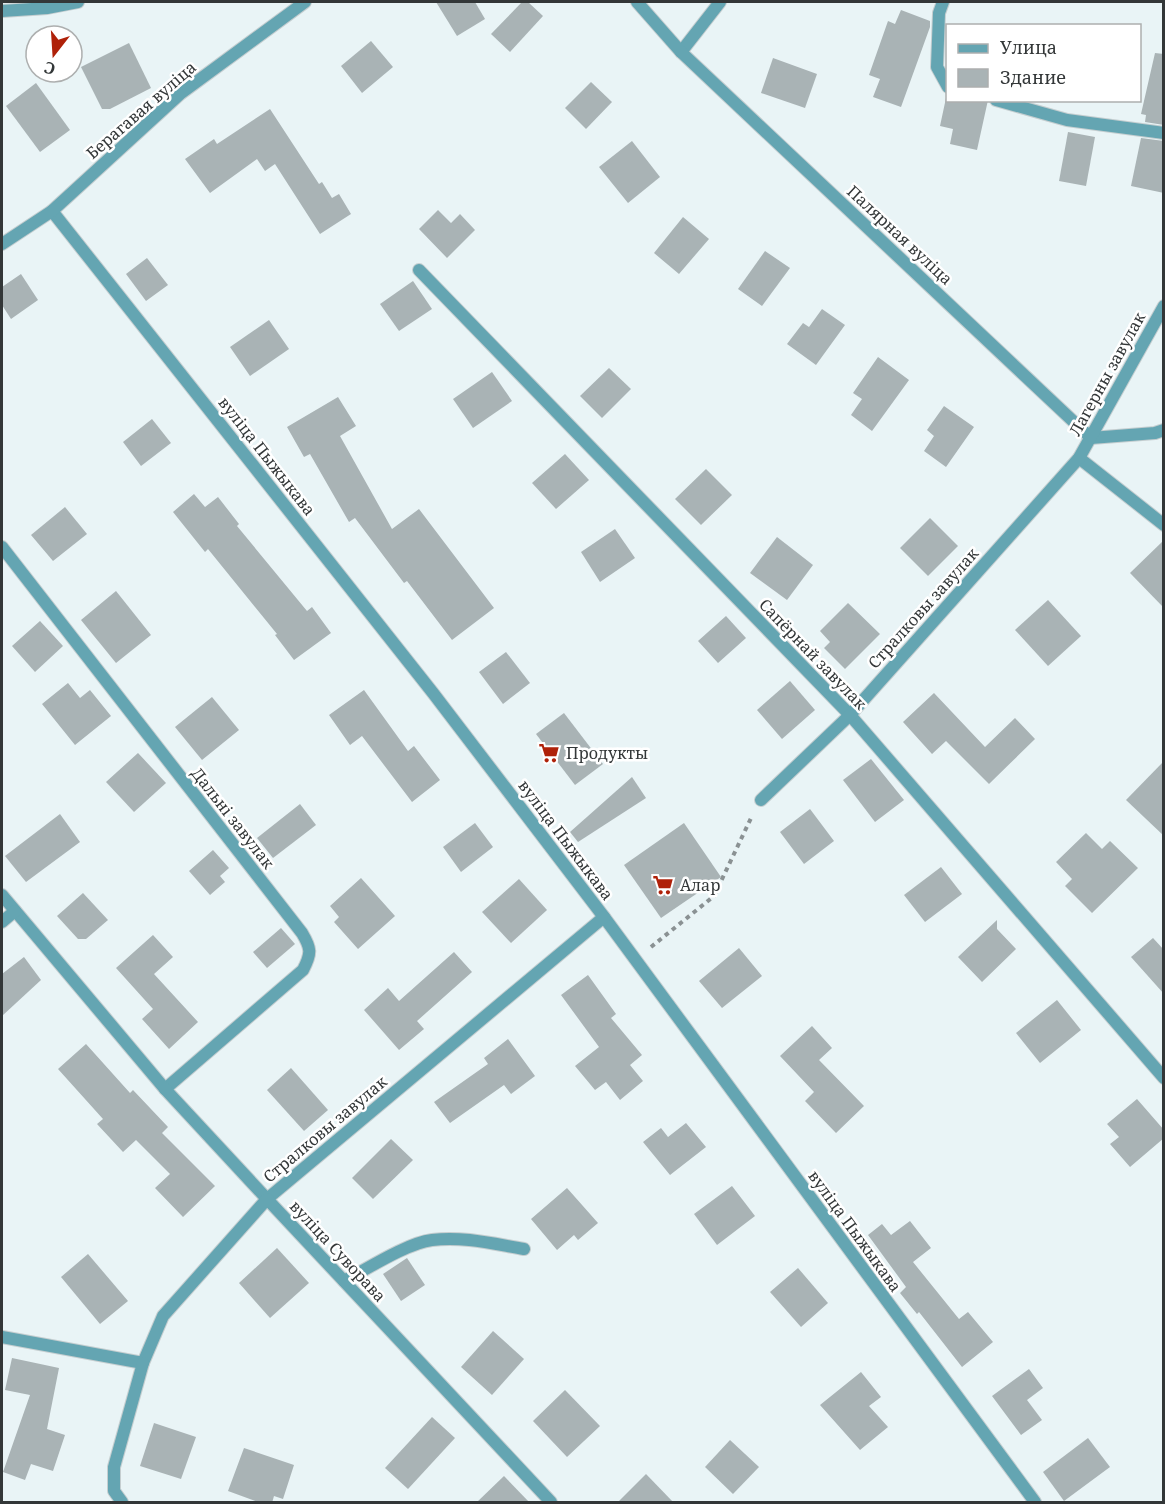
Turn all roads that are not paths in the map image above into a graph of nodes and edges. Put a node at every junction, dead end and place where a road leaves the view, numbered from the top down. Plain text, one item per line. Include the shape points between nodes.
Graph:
1 (78, 2) edge
2 (304, 2) edge
3 (637, 2) edge
4 (720, 2) edge
5 (943, 2) edge
6 (2, 11) edge
7 (681, 52) junction
8 (946, 83) edge
9 (1003, 102) edge
10 (1164, 133) edge
11 (52, 211) junction
12 (2, 244) edge
13 (419, 270) dead end
14 (1164, 306) edge
15 (1164, 430) edge
16 (1090, 438) junction
17 (1079, 459) junction
18 (1164, 525) edge
19 (2, 547) edge
20 (850, 715) junction
21 (761, 800) road end
22 (2, 895) edge
23 (15, 911) junction
24 (604, 917) junction
25 (2, 922) edge
26 (1164, 1078) edge
27 (165, 1089) junction
28 (267, 1199) junction
29 (524, 1249) dead end
30 (344, 1281) junction
31 (2, 1337) edge
32 (143, 1363) junction
33 (122, 1503) edge
34 (551, 1503) edge
35 (1035, 1503) edge

1 - 6 street
2 - 11 street, Берагавая вуліца via 180,94
3 - 7 street, Палярная вуліца
4 - 7 street
5 - 8 street via 937,67
7 - 16 street, Палярная вуліца
9 - 10 street via 1067,120
11 - 12 street, Берагавая вуліца
11 - 24 street, вуліца Пыжыкава via 433,693
13 - 20 street, Сапёрнай завулак
14 - 16 street, Лагерны завулак
15 - 16 street
16 - 17 street, Лагерны завулак
17 - 18 street
17 - 20 street, Стралковы завулак
19 - 27 street, Дальні завулак via 310,945 303,969
20 - 21 street, Стралковы завулак
20 - 26 street, Сапёрнай завулак
22 - 23 street, Стралковы завулак
23 - 25 street
23 - 27 street, Стралковы завулак
24 - 28 street, Стралковы завулак
24 - 35 street, вуліца Пыжыкава
27 - 28 street, Стралковы завулак
28 - 30 street, вуліца Суворава
28 - 32 street, вуліца Суворава via 163,1316
29 - 30 street via 466,1239 430,1240 394,1253
30 - 34 street, вуліца Суворава
31 - 32 street
32 - 33 street, вуліца Суворава via 114,1467 114,1491

